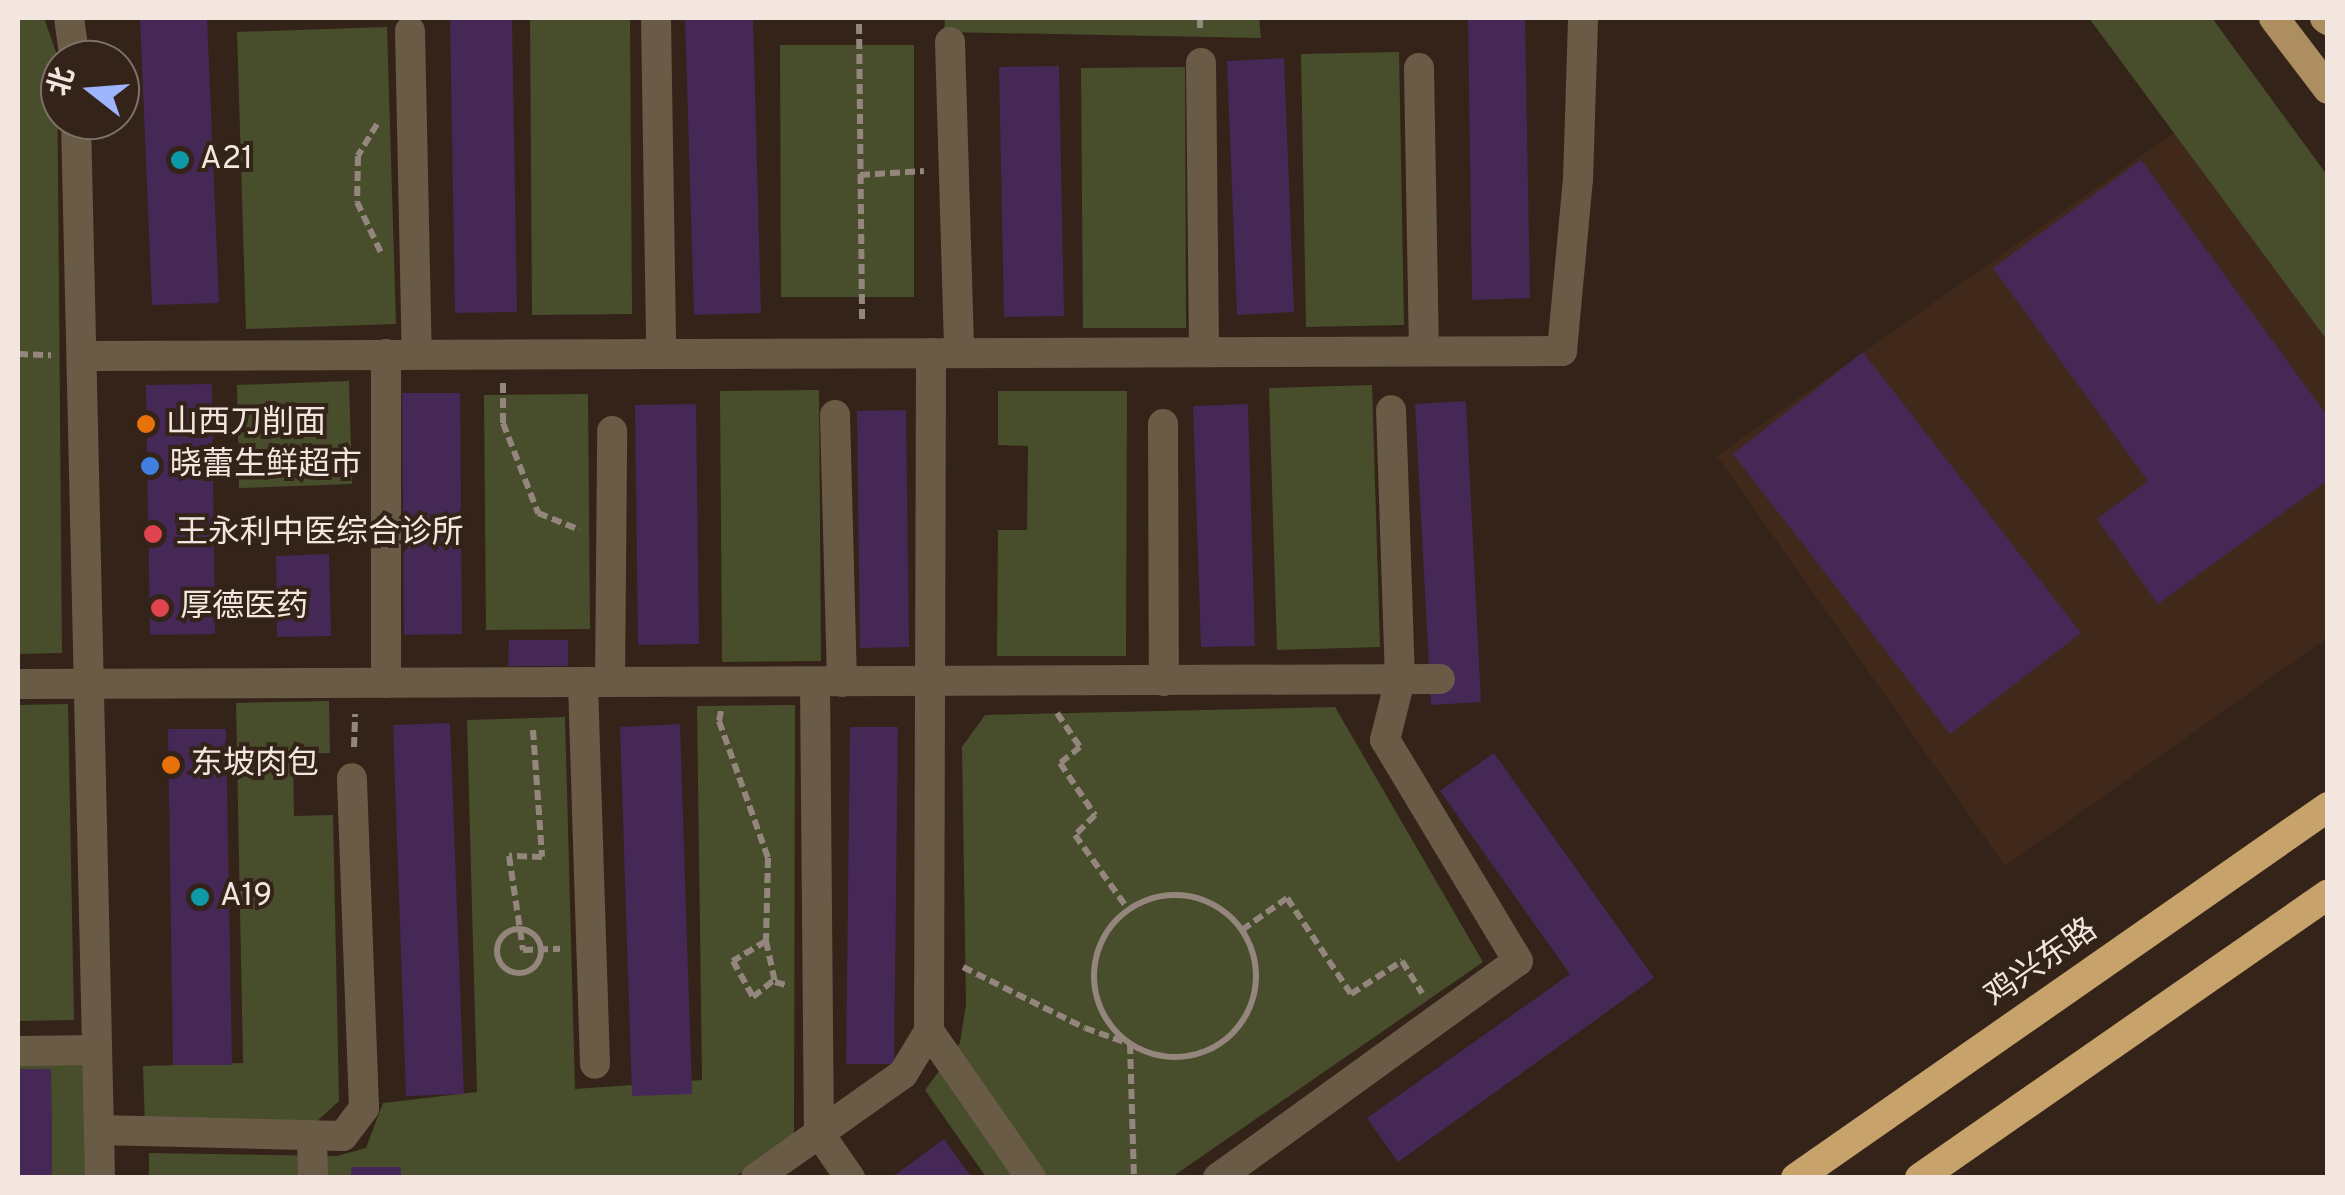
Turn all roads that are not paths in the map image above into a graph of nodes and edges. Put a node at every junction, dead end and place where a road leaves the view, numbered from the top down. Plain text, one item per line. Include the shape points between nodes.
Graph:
1 (656, 18) edge
2 (1583, 18) edge
3 (2274, 18) edge
4 (410, 31) dead end
5 (950, 42) dead end
6 (1201, 62) dead end
7 (1420, 68) dead end
8 (2328, 89) edge
9 (77, 140) edge
10 (1424, 351) junction
11 (1204, 352) junction
12 (945, 353) junction
13 (386, 354) junction
14 (416, 354) junction
15 (661, 354) junction
16 (82, 356) junction
17 (1391, 410) dead end
18 (836, 415) dead end
19 (1162, 424) dead end
20 (612, 432) dead end
21 (1400, 680) junction
22 (1440, 680) dead end
23 (1164, 681) junction
24 (597, 682) junction
25 (829, 682) junction
26 (934, 682) junction
27 (89, 683) junction
28 (371, 683) junction
29 (18, 684) edge
30 (352, 778) road end
31 (2328, 808) edge
32 (2328, 894) edge
33 (929, 1030) junction
34 (97, 1050) junction
35 (18, 1051) edge
36 (595, 1064) dead end
37 (99, 1130) junction
38 (819, 1134) junction
39 (312, 1136) junction
40 (100, 1178) edge
41 (312, 1178) edge
42 (756, 1178) edge
43 (850, 1178) edge
44 (1030, 1178) edge
45 (1218, 1178) edge
46 (1796, 1178) edge
47 (1920, 1178) edge

1 - 15 street
2 - 10 street via 1578,180 1562,350
3 - 8 main road
4 - 14 street
5 - 12 street via 954,169
6 - 11 street
7 - 10 street
9 - 16 street
10 - 11 street
11 - 12 street
12 - 15 street
12 - 26 street
13 - 14 street
13 - 16 street
13 - 28 street
14 - 15 street
16 - 27 street
17 - 21 street
18 - 25 street
19 - 23 street
20 - 24 street via 611,534
21 - 22 street
21 - 23 street
21 - 45 street via 1385,740 1518,961
23 - 26 street
24 - 25 street
24 - 28 street
24 - 36 street
25 - 26 street
25 - 38 street
26 - 33 street
27 - 28 street
27 - 29 street
27 - 34 street
30 - 39 street via 364,1108 342,1136
31 - 46 highway, 鸡兴东路
32 - 47 highway
33 - 38 street via 902,1074
33 - 44 street
34 - 35 street
34 - 37 street
37 - 39 street
37 - 40 street
38 - 42 street
38 - 43 street
39 - 41 street

